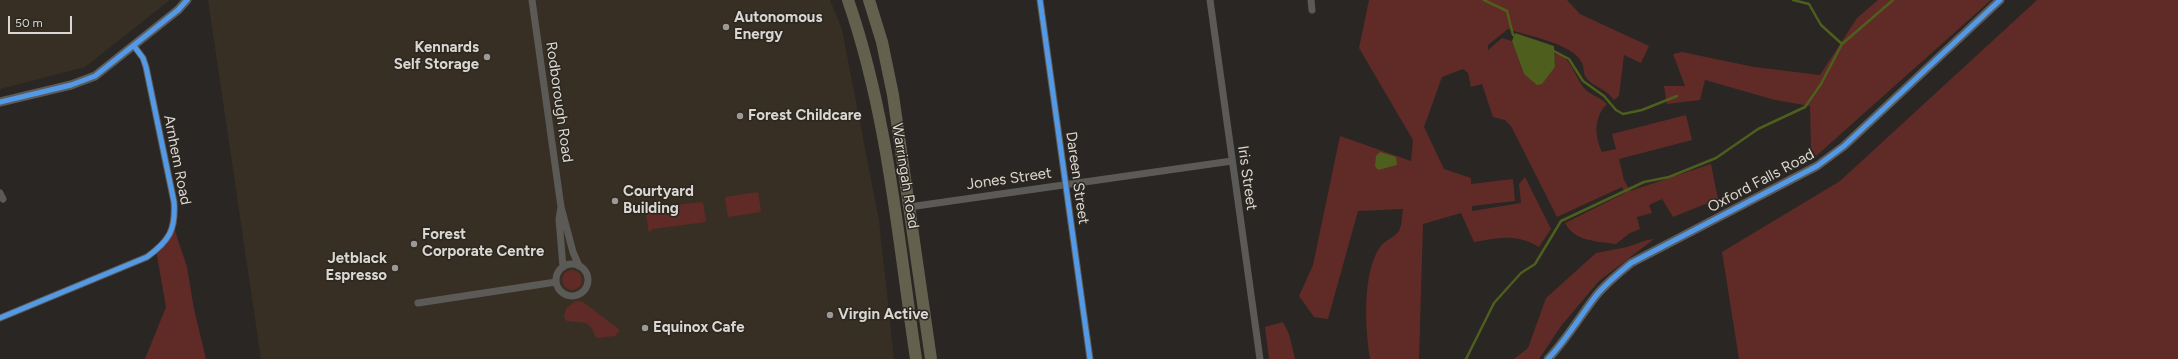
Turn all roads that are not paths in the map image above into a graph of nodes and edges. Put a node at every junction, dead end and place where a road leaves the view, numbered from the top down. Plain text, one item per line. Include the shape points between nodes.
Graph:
1 (187, 0) edge
2 (532, 0) edge
3 (848, 0) edge
4 (869, 0) edge
5 (1040, 0) edge
6 (1210, 0) edge
7 (1311, 0) edge
8 (2000, 0) edge
9 (1312, 10) dead end
10 (134, 46) junction
11 (0, 102) edge
12 (1232, 161) junction
13 (1066, 184) junction
14 (561, 207) junction
15 (910, 207) junction
16 (579, 266) junction
17 (563, 267) junction
18 (556, 282) junction
19 (418, 303) dead end
20 (0, 318) edge
21 (916, 359) edge
22 (931, 359) edge
23 (1090, 359) edge
24 (1260, 359) edge
25 (1548, 359) edge

1 - 10 street
2 - 14 street, Rodborough Road
3 - 21 highway, Warringah Road via 863,47 879,114
4 - 15 highway, Warringah Road via 882,42 893,95
5 - 13 street, Dareen Street
6 - 12 street, Iris Street
7 - 9 street
8 - 25 street, Oxford Falls Road via 1844,146 1817,166 1659,248 1609,281
10 - 11 street via 101,73 88,80
10 - 20 street, Arnhem Road via 146,67 176,220 164,244 147,257
12 - 13 street, Jones Street
12 - 24 street, Iris Street
13 - 15 street, Jones Street
13 - 23 street, Dareen Street
14 - 16 street, Rodborough Road
14 - 17 street, Rodborough Road via 559,219
15 - 22 highway, Warringah Road
16 - 17 street via 571,264
16 - 18 street via 588,280 582,292 577,295 566,295
17 - 18 street via 557,273
18 - 19 street

